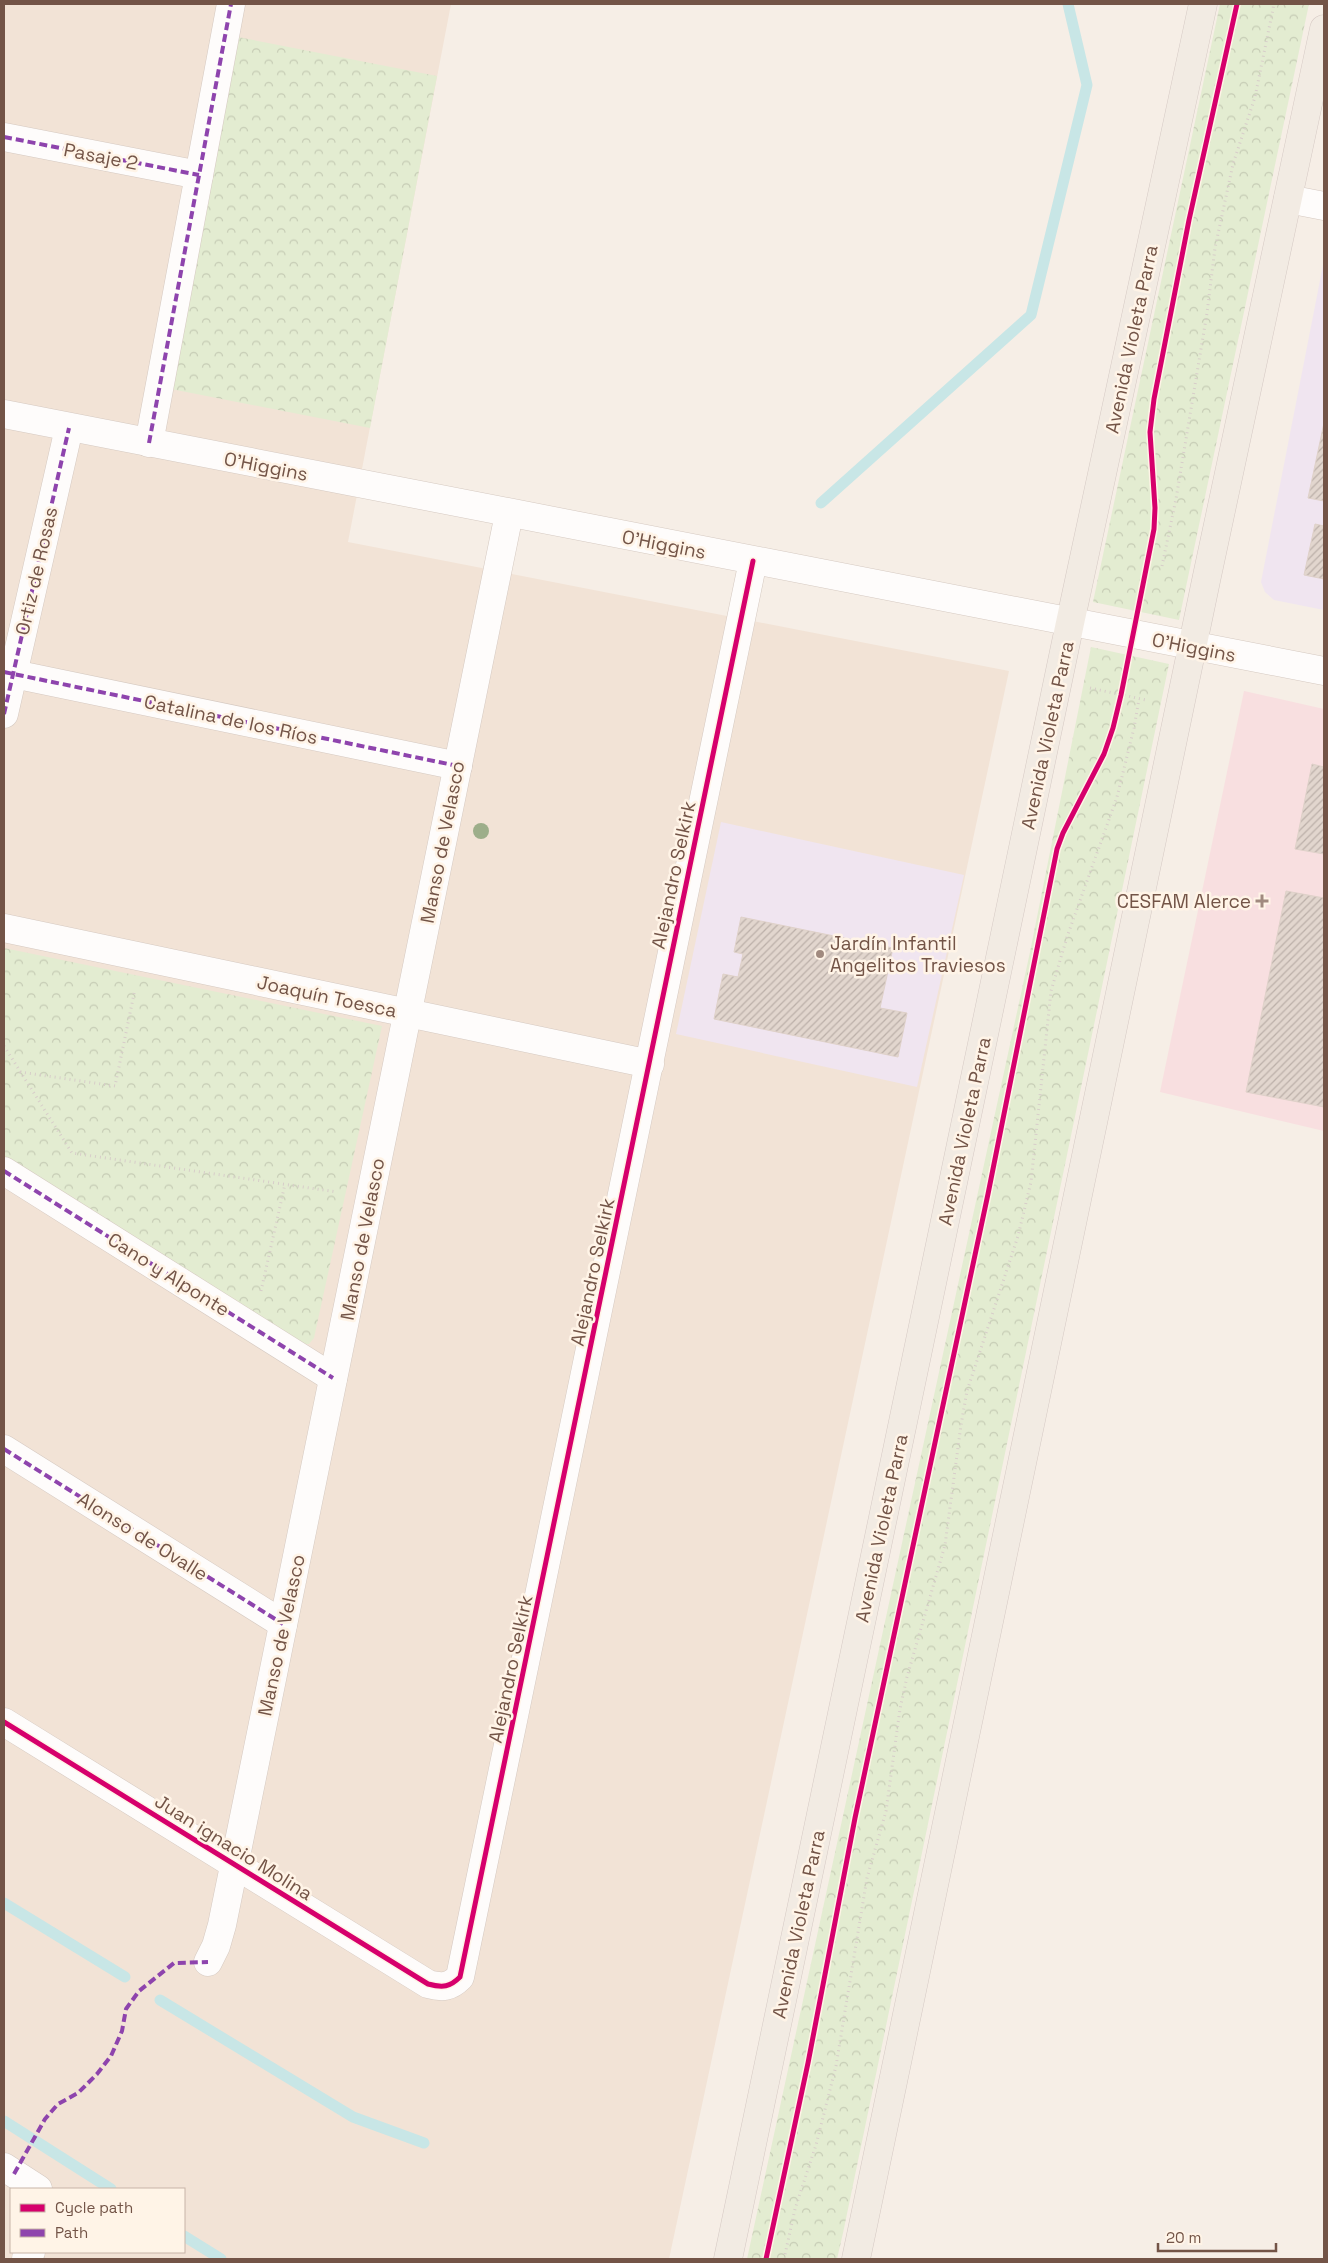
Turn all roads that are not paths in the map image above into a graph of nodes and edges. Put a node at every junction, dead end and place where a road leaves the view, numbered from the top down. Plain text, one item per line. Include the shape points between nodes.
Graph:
1 (231, 4) edge
2 (1203, 4) edge
3 (1324, 29) edge
4 (4, 137) edge
5 (199, 175) junction
6 (1288, 200) junction
7 (1324, 206) edge
8 (4, 414) edge
9 (69, 428) junction
10 (149, 444) junction
11 (509, 514) junction
12 (754, 561) junction
13 (1070, 623) junction
14 (1193, 646) junction
15 (1324, 671) edge
16 (8, 673) edge
17 (4, 714) edge
18 (458, 766) junction
19 (4, 928) edge
20 (408, 1013) junction
21 (650, 1064) junction
22 (4, 1171) edge
23 (333, 1378) junction
24 (4, 1449) edge
25 (283, 1624) junction
26 (4, 1722) edge
27 (234, 1864) junction
28 (208, 1962) dead end
29 (452, 1985) joint
30 (4, 2167) edge
31 (36, 2188) edge
32 (728, 2259) edge
33 (856, 2259) edge

1 - 5 street
2 - 13 main road, Avenida Violeta Parra
3 - 6 main road
4 - 5 street, Pasaje 2
5 - 10 street
6 - 7 street
6 - 14 main road
8 - 9 street, O'Higgins
9 - 10 street, O'Higgins
9 - 16 street, Ortiz de Rosas
10 - 11 street, O'Higgins
11 - 12 street, O'Higgins
11 - 18 street, Manso de Velasco
12 - 13 street, O'Higgins
12 - 21 street, Alejandro Selkirk
13 - 14 street, O'Higgins
13 - 32 main road, Avenida Violeta Parra
14 - 15 street, O'Higgins
14 - 33 main road
16 - 17 street, Ortiz de Rosas
16 - 18 street, Catalina de los Ríos
18 - 20 street, Manso de Velasco
19 - 20 street, Joaquín Toesca
20 - 21 street, Joaquín Toesca
20 - 23 street, Manso de Velasco
21 - 29 street, Alejandro Selkirk via 464,1963 460,1977
22 - 23 street, Cano y Alponte
23 - 25 street, Manso de Velasco
24 - 25 street, Alonso de Ovalle
25 - 27 street, Manso de Velasco
26 - 27 street, Juan ignacio Molina
27 - 28 street, Manso de Velasco via 222,1925
27 - 29 street, Juan ignacio Molina via 428,1984
30 - 31 street

